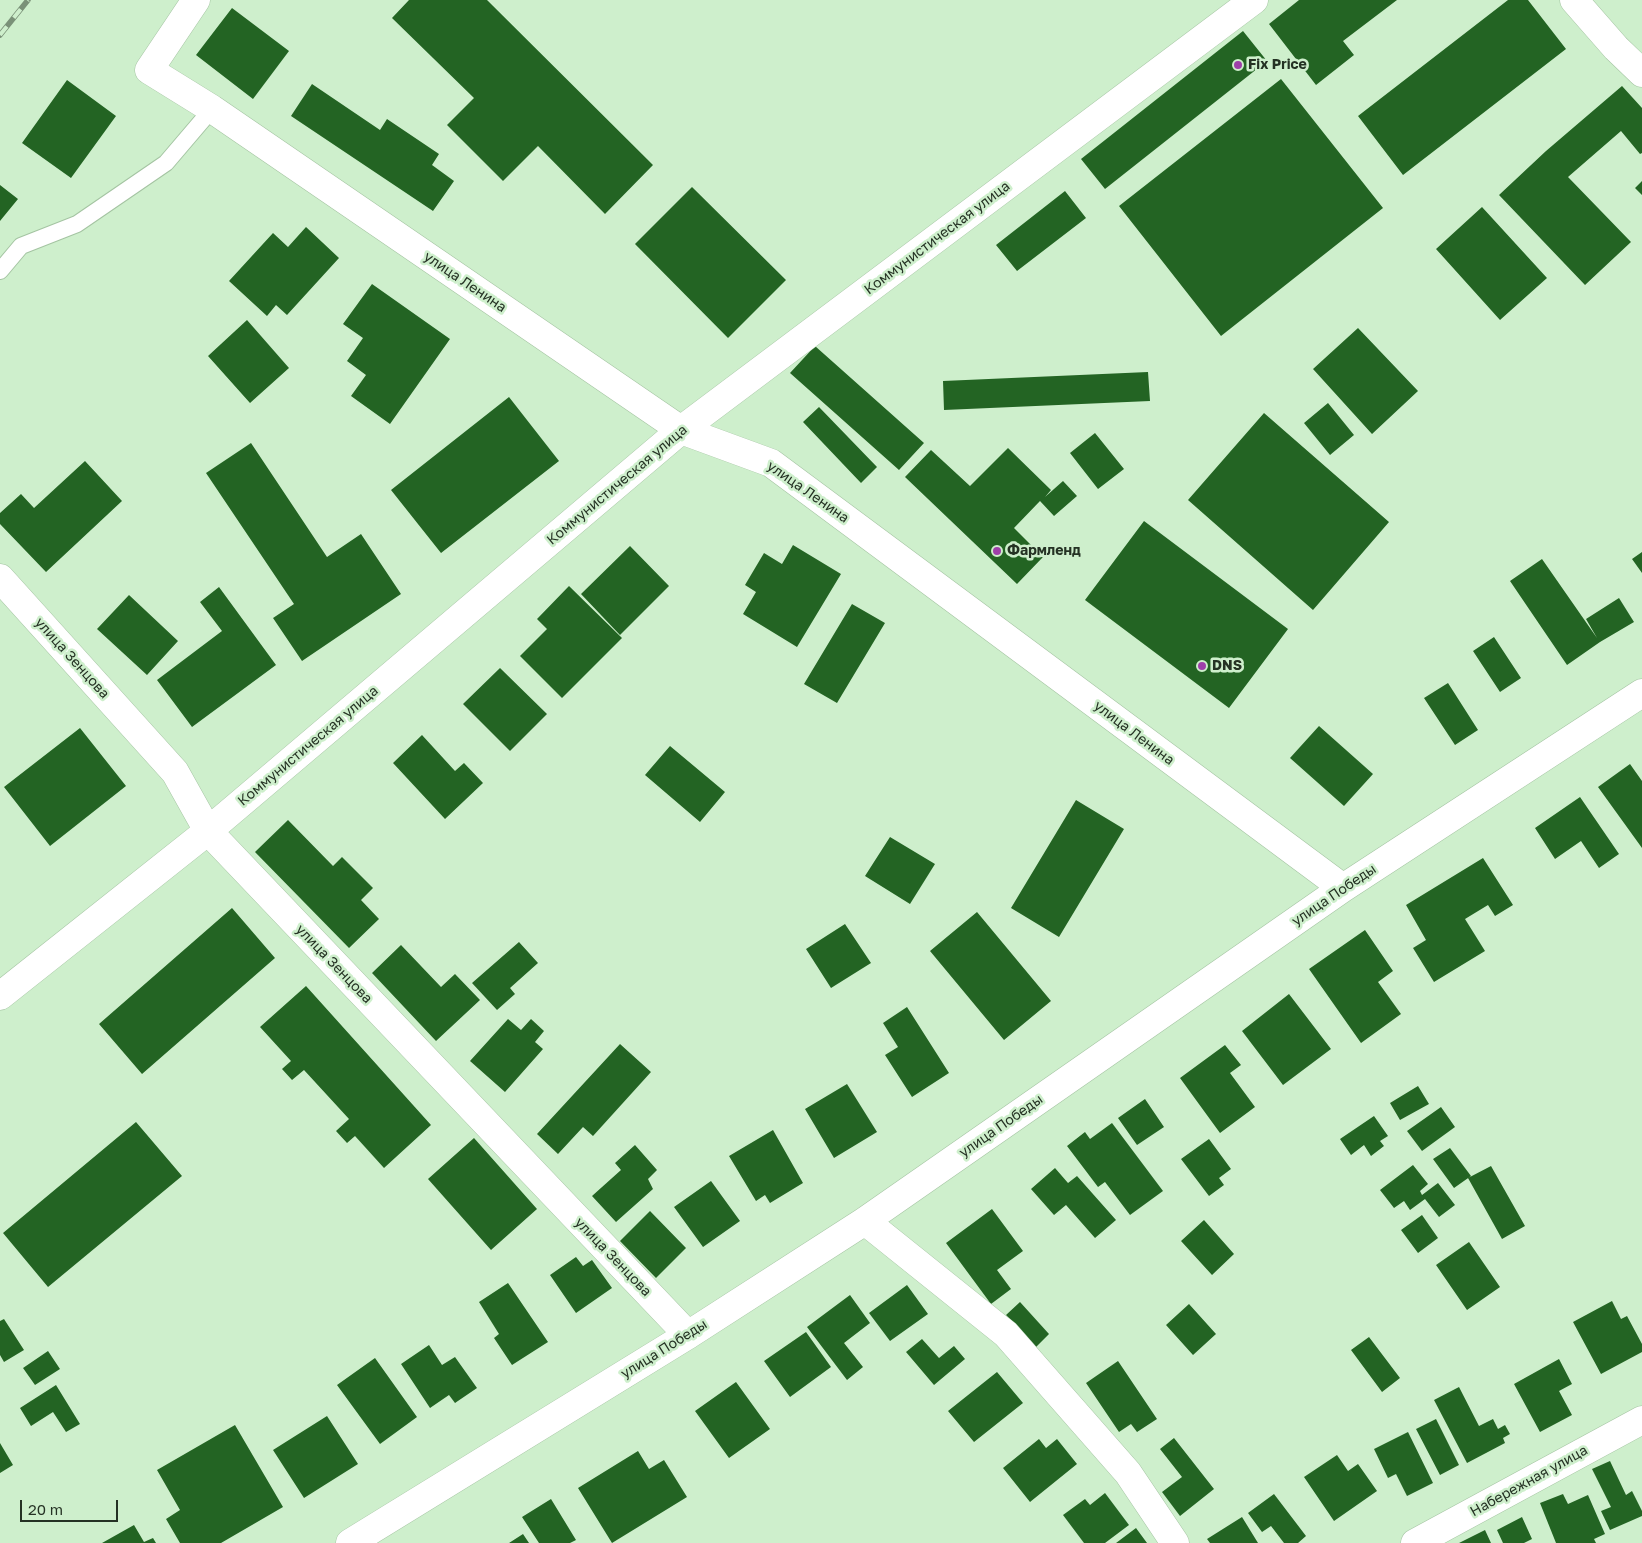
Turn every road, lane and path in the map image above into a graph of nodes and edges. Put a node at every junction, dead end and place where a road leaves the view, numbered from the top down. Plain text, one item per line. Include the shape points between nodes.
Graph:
1 (196, 0) edge
2 (1254, 0) edge
3 (1574, 0) edge
4 (1642, 73) edge
5 (212, 109) junction
6 (0, 271) edge
7 (681, 430) junction
8 (0, 578) edge
9 (1642, 693) edge
10 (208, 831) junction
11 (1343, 888) junction
12 (0, 996) edge
13 (865, 1221) junction
14 (688, 1335) junction
15 (1642, 1420) edge
16 (368, 1539) edge
17 (1175, 1543) edge
18 (1415, 1543) edge

1 - 5 street, улица Ленина via 149,70
2 - 7 street, Коммунистическая улица
3 - 4 street
5 - 6 lane via 166,163 77,224 22,246
5 - 7 street, улица Ленина
7 - 10 street, Коммунистическая улица
7 - 11 street, улица Ленина via 771,463
8 - 10 street, улица Зенцова via 175,772
9 - 11 street, улица Победы
10 - 12 street, Коммунистическая улица
10 - 14 street, улица Зенцова
11 - 13 street, улица Победы
13 - 14 street, улица Победы
13 - 17 street via 1006,1334 1128,1472
14 - 16 street, улица Победы
15 - 18 street, Набережная улица

